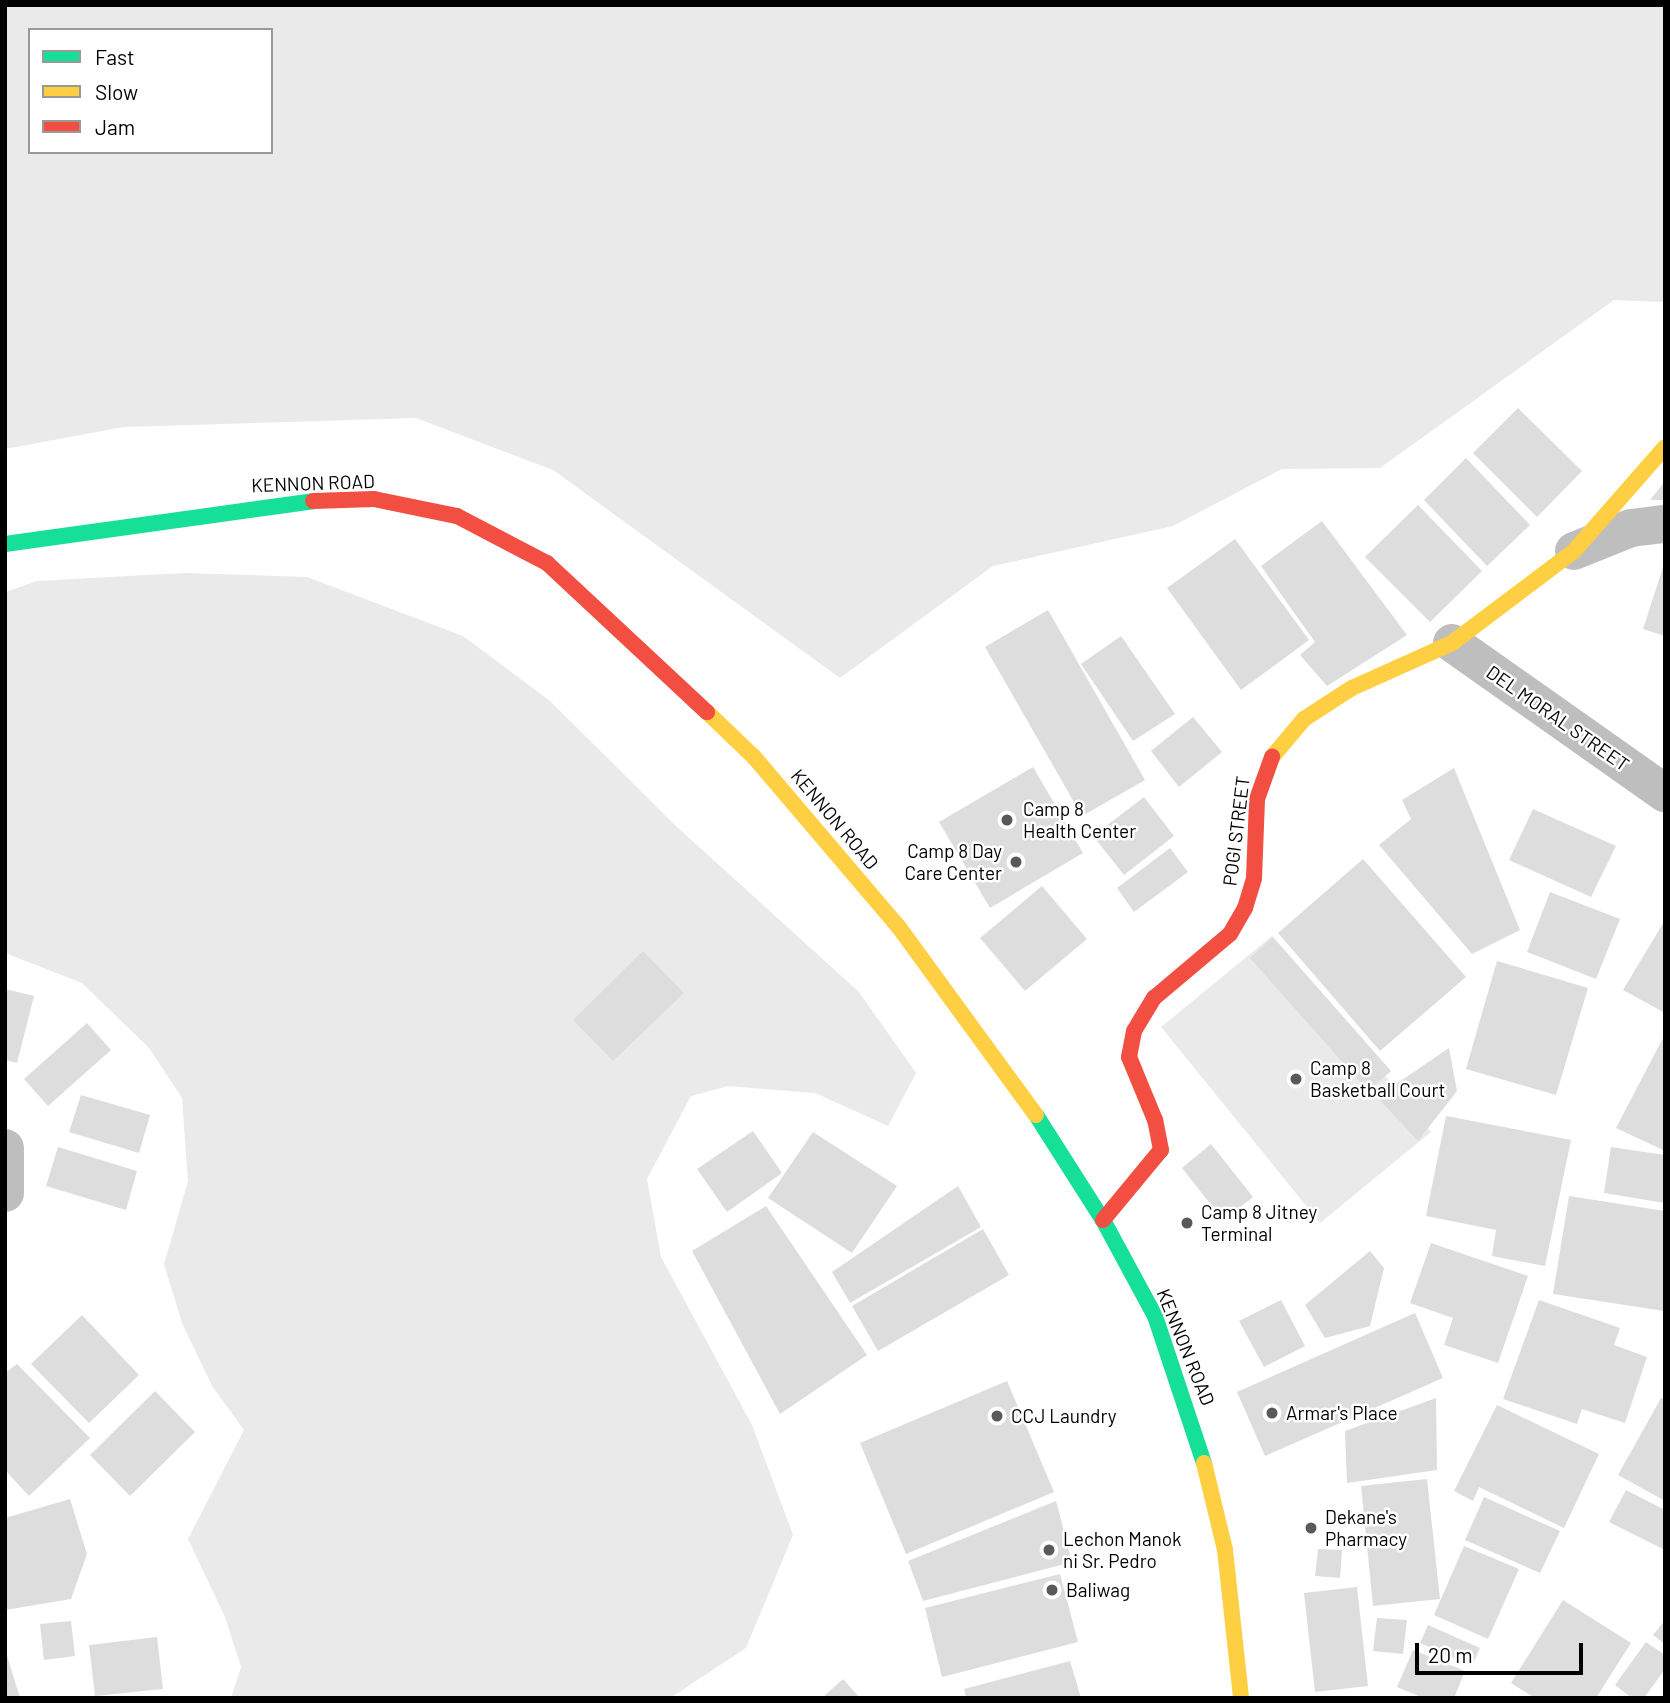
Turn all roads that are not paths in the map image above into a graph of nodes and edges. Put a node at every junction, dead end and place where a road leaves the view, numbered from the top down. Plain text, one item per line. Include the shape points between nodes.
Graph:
1 (1665, 447) edge
2 (1665, 524) edge
3 (5, 544) edge
4 (1574, 551) junction
5 (1452, 643) junction
6 (1665, 793) edge
7 (5, 1149) edge
8 (5, 1193) edge
9 (1103, 1220) junction
10 (1241, 1698) edge

1 - 4 main road, POGI STREET
2 - 4 street via 1631,528
3 - 9 main road, KENNON ROAD via 281,502 374,499 457,516 547,563 754,757 898,926 1014,1081
4 - 5 main road, POGI STREET
5 - 6 street, DEL MORAL STREET
5 - 9 main road, POGI STREET via 1352,688 1304,719 1277,748 1263,772 1257,799 1254,878 1245,908 1230,934 1154,998 1134,1031 1129,1057 1155,1120 1161,1150
7 - 8 street
9 - 10 main road, KENNON ROAD via 1155,1316 1194,1424 1225,1550

